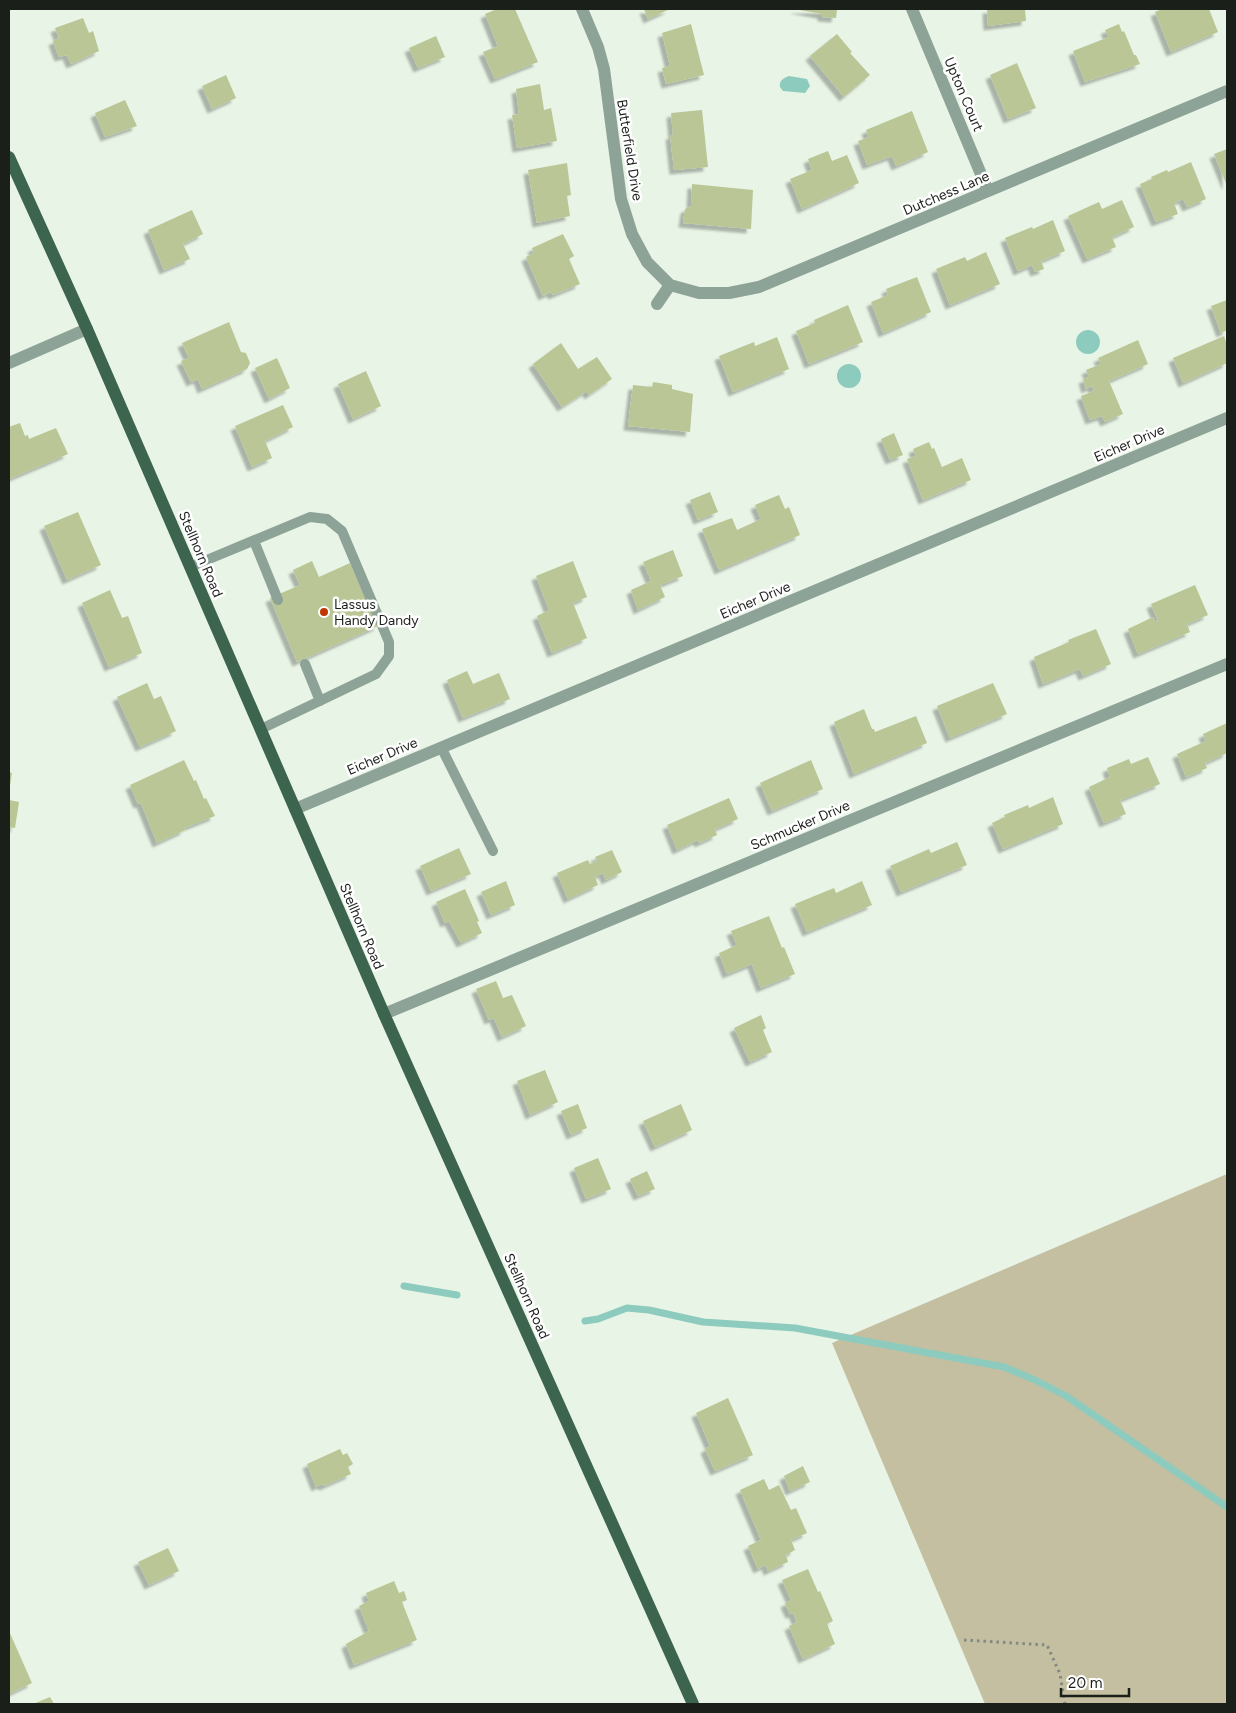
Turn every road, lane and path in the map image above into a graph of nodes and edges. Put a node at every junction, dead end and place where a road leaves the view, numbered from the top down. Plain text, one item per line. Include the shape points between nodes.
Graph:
1 (582, 9) edge
2 (912, 9) edge
3 (1227, 91) edge
4 (9, 158) edge
5 (988, 191) junction
6 (670, 285) junction
7 (657, 304) dead end
8 (87, 329) junction
9 (9, 363) edge
10 (1227, 418) edge
11 (254, 541) junction
12 (190, 567) junction
13 (278, 600) dead end
14 (305, 664) dead end
15 (1227, 664) edge
16 (320, 701) junction
17 (261, 729) junction
18 (441, 747) junction
19 (295, 808) junction
20 (493, 851) dead end
21 (384, 1014) junction
22 (964, 1640) dead end
23 (693, 1704) edge
24 (1065, 1704) edge

1 - 6 street, Butterfield Drive via 604,69 621,199 632,234 648,262
2 - 5 street, Upton Court
3 - 5 street, Dutchess Lane
4 - 8 main road, Stellhorn Road
5 - 6 street, Dutchess Lane via 759,287 699,294
6 - 7 street
8 - 9 street
8 - 12 main road, Stellhorn Road
10 - 18 street, Eicher Drive
11 - 12 lane
11 - 13 lane
11 - 16 lane via 310,517 327,519 342,531 389,642 389,656 376,674
12 - 17 main road, Stellhorn Road
14 - 16 lane
15 - 21 street, Schmucker Drive
16 - 17 lane
17 - 19 main road, Stellhorn Road
18 - 19 street, Eicher Drive
18 - 20 lane
19 - 21 main road, Stellhorn Road
21 - 23 main road, Stellhorn Road
22 - 24 path via 1047,1645 1060,1674

